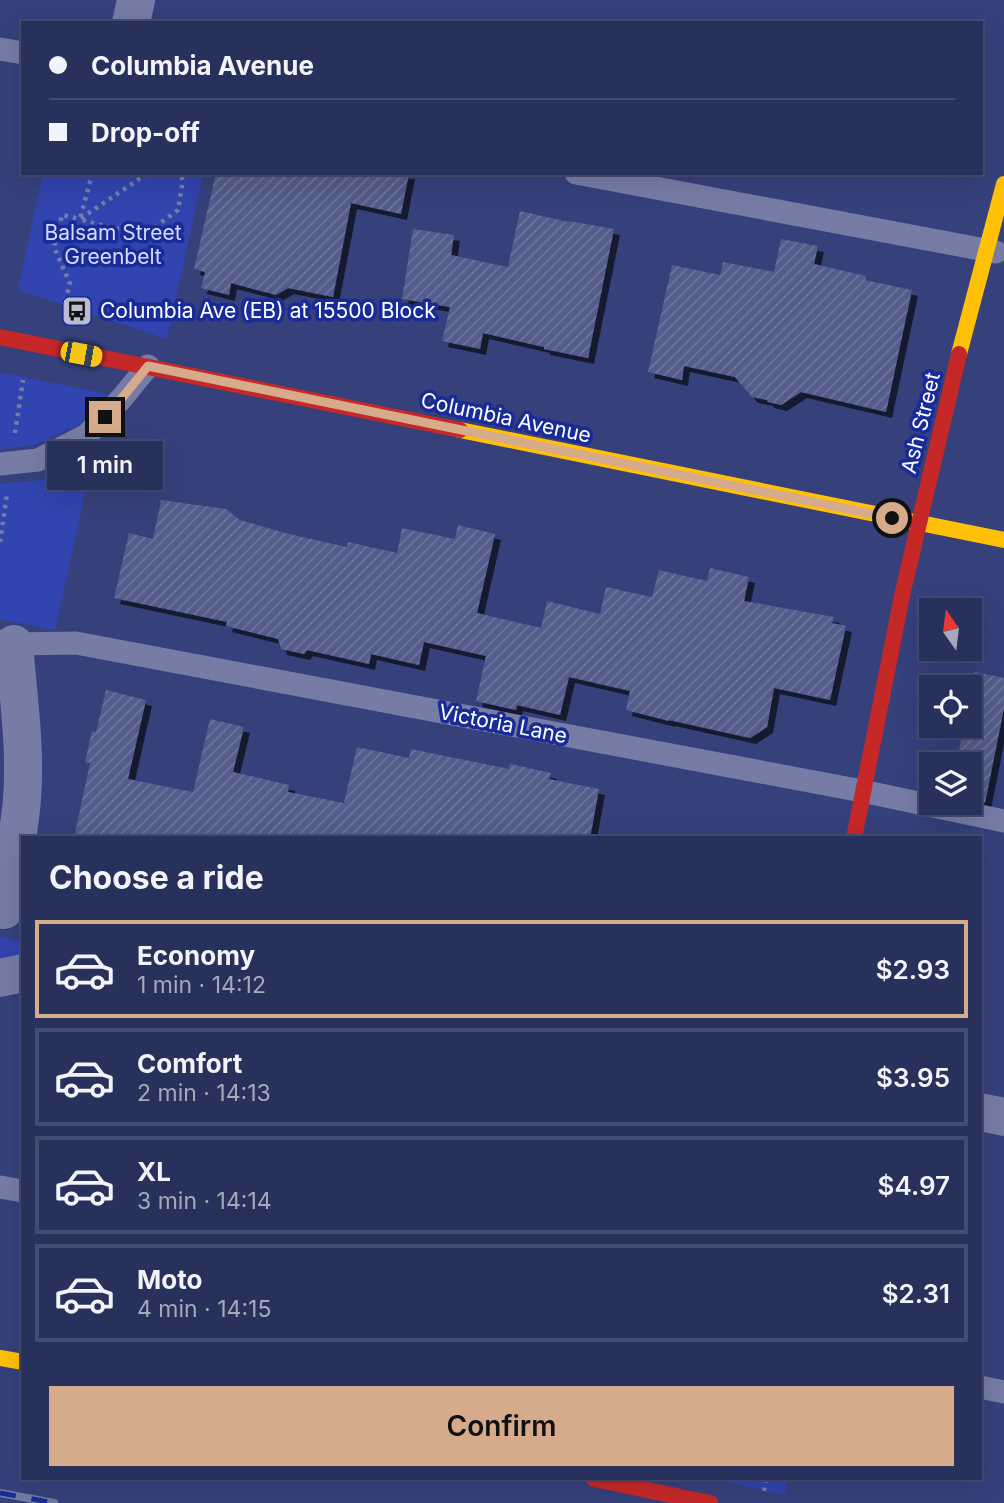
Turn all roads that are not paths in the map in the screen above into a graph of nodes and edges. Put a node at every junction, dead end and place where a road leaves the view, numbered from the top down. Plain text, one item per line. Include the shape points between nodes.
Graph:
1 (136, 0) edge
2 (131, 21) edge
3 (0, 49) edge
4 (21, 53) edge
5 (587, 175) edge
6 (1004, 184) edge
7 (995, 251) edge
8 (0, 337) edge
9 (148, 366) junction
10 (0, 464) edge
11 (919, 523) junction
12 (1004, 540) edge
13 (7, 642) edge
14 (862, 791) junction
15 (1004, 821) edge
16 (854, 836) edge
17 (9, 911) edge
18 (21, 973) edge
19 (0, 978) edge
20 (982, 1112) edge
21 (1004, 1117) edge
22 (0, 1187) edge
23 (21, 1191) edge
24 (0, 1358) edge
25 (21, 1362) edge
26 (982, 1387) edge
27 (1004, 1392) edge
28 (599, 1480) edge
29 (710, 1503) edge

1 - 2 street
3 - 4 lane
5 - 7 lane
6 - 7 street, Ash Street
7 - 11 street, Ash Street
8 - 9 street, Columbia Avenue
9 - 10 lane via 87,435 38,460
9 - 11 street, Columbia Avenue
11 - 12 street, Columbia Avenue
11 - 14 street, Ash Street
13 - 14 lane, Victoria Lane via 76,643
13 - 17 street via 23,747
14 - 15 lane, Victoria Lane
14 - 16 street, Ash Street
18 - 19 street
20 - 21 street
22 - 23 lane
24 - 25 street
26 - 27 lane
28 - 29 street

